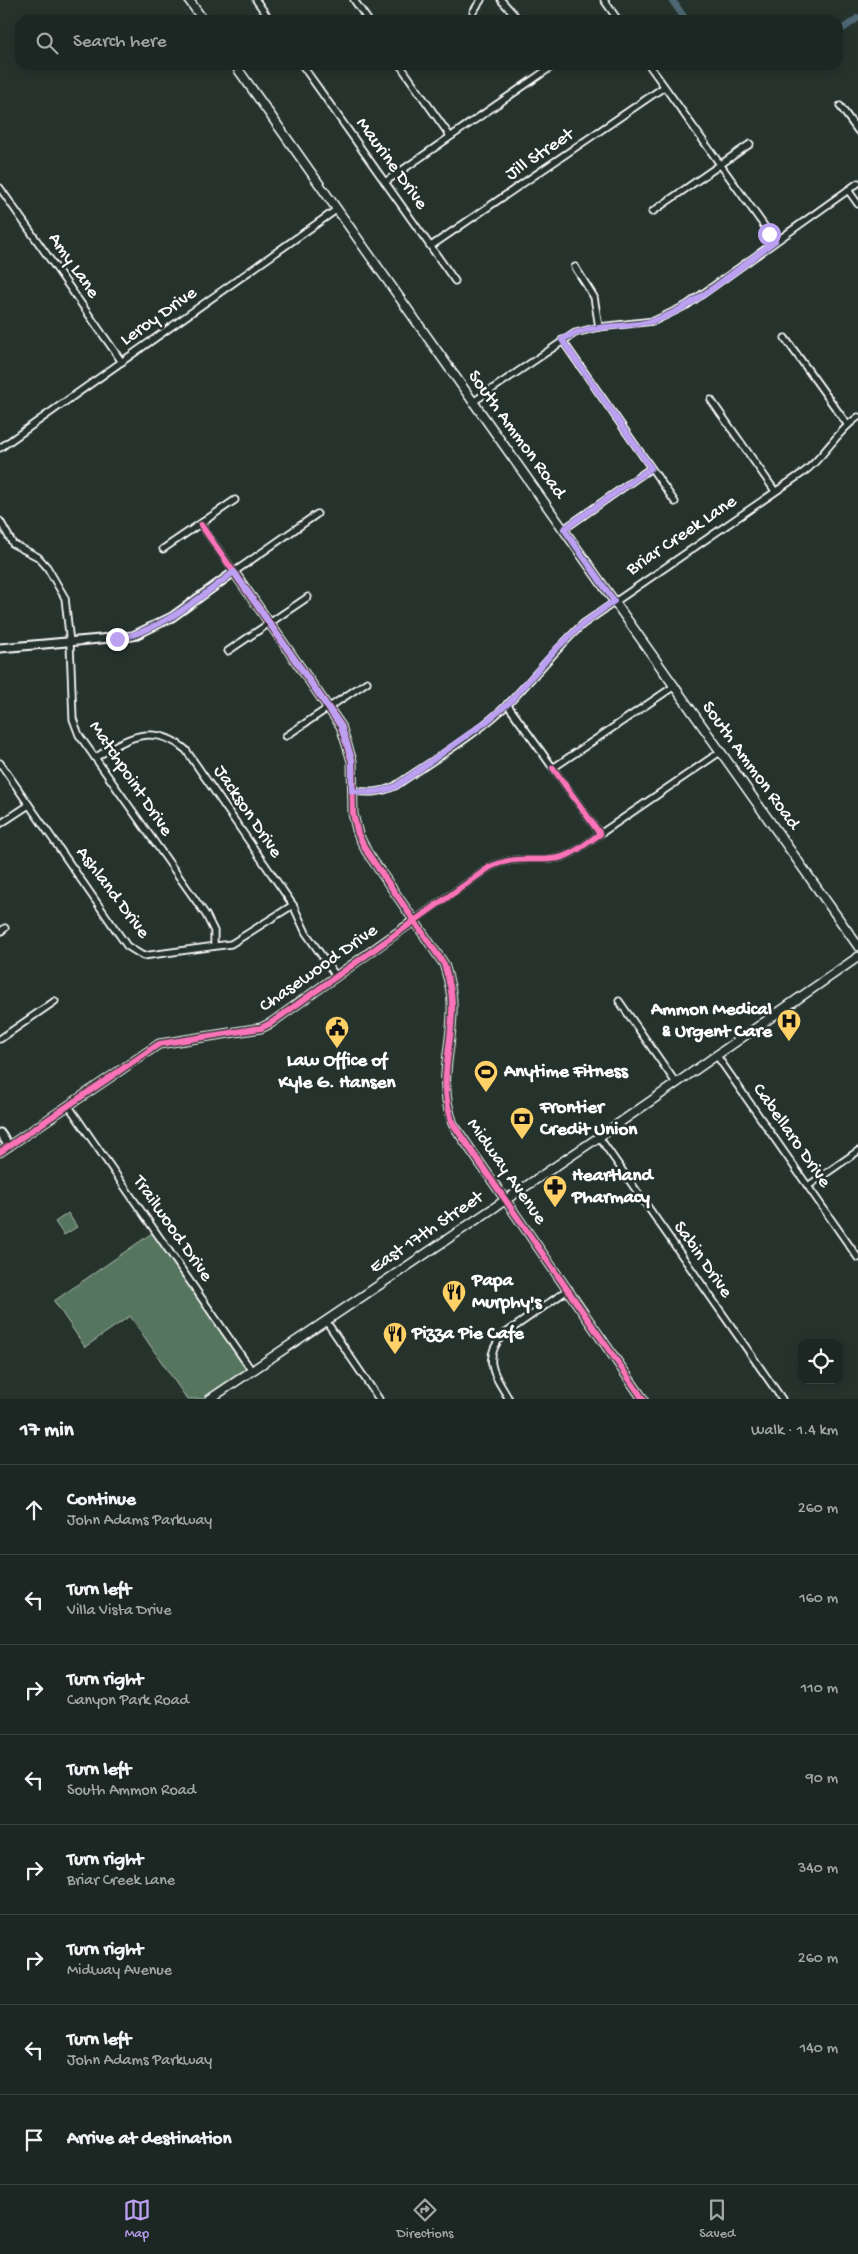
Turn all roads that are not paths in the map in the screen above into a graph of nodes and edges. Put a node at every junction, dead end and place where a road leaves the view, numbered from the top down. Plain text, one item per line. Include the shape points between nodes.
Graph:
1 (189, 0) edge
2 (256, 0) edge
3 (354, 0) edge
4 (482, 0) edge
5 (501, 0) edge
6 (604, 0) edge
7 (472, 12) dead end
8 (200, 15) edge
9 (266, 15) edge
10 (364, 15) edge
11 (514, 15) edge
12 (614, 15) edge
13 (238, 70) edge
14 (306, 70) edge
15 (404, 70) edge
16 (546, 70) edge
17 (652, 70) edge
18 (664, 87) junction
19 (840, 106) dead end
20 (858, 131) edge
21 (450, 136) junction
22 (750, 144) dead end
23 (720, 164) junction
24 (386, 182) junction
25 (858, 183) edge
26 (0, 188) edge
27 (848, 190) junction
28 (858, 204) edge
29 (336, 210) junction
30 (652, 212) dead end
31 (775, 241) junction
32 (431, 246) junction
33 (575, 267) dead end
34 (455, 281) dead end
35 (599, 327) junction
36 (786, 338) dead end
37 (562, 340) junction
38 (122, 362) junction
39 (711, 400) dead end
40 (473, 402) junction
41 (858, 417) edge
42 (847, 424) junction
43 (0, 448) edge
44 (651, 468) junction
45 (775, 491) junction
46 (235, 500) dead end
47 (675, 502) dead end
48 (317, 514) dead end
49 (0, 521) edge
50 (201, 524) junction
51 (564, 529) junction
52 (163, 549) dead end
53 (234, 572) junction
54 (308, 597) dead end
55 (614, 601) junction
56 (269, 623) junction
57 (70, 642) junction
58 (0, 648) edge
59 (228, 651) dead end
60 (367, 682) dead end
61 (673, 687) junction
62 (507, 704) junction
63 (328, 708) junction
64 (286, 736) dead end
65 (720, 752) junction
66 (95, 758) junction
67 (0, 763) edge
68 (552, 768) junction
69 (352, 791) junction
70 (29, 805) junction
71 (0, 824) edge
72 (600, 834) junction
73 (292, 905) junction
74 (415, 920) junction
75 (214, 946) junction
76 (858, 946) edge
77 (858, 957) edge
78 (336, 976) junction
79 (619, 1001) dead end
80 (54, 1002) dead end
81 (0, 1039) edge
82 (717, 1056) junction
83 (676, 1083) junction
84 (68, 1105) junction
85 (0, 1133) edge
86 (599, 1137) junction
87 (9, 1146) junction
88 (858, 1151) edge
89 (0, 1152) edge
90 (808, 1186) junction
91 (506, 1199) junction
92 (858, 1258) edge
93 (569, 1289) junction
94 (326, 1321) junction
95 (252, 1371) junction
96 (210, 1399) edge
97 (379, 1399) edge
98 (509, 1399) edge
99 (643, 1399) edge
100 (782, 1399) edge

1 - 8 main road
2 - 9 street
3 - 10 street
4 - 7 street
5 - 11 street
6 - 12 street
13 - 29 main road, South Ammon Road
14 - 24 street, Maurine Drive
15 - 21 street
16 - 21 street
17 - 18 street
18 - 23 street
18 - 32 street, Jill Street
19 - 20 street
21 - 24 street
22 - 23 street
23 - 30 street
23 - 31 street
24 - 32 street, Maurine Drive
25 - 27 street
26 - 38 street, Amy Lane
27 - 28 street
27 - 31 street
29 - 38 street, Leroy Drive
29 - 40 main road, South Ammon Road
31 - 35 street via 687,305 666,316 654,321
32 - 34 street, Maurine Drive
33 - 35 street via 594,297
35 - 37 street
36 - 42 street
37 - 40 street
37 - 44 street
38 - 43 street, Leroy Drive
39 - 45 street
40 - 51 main road, South Ammon Road
41 - 42 street, Briar Creek Lane
42 - 45 street, Briar Creek Lane via 817,462
44 - 47 street
44 - 51 street
45 - 55 street, Briar Creek Lane
46 - 50 street
48 - 53 street
49 - 57 street, Matchpoint Drive via 13,544 38,558 60,587 65,598
50 - 52 street
50 - 53 street, Midway Avenue
51 - 55 main road, South Ammon Road
53 - 56 street, Midway Avenue
53 - 57 street via 172,617 149,629 117,639
54 - 56 street
55 - 61 main road, South Ammon Road
55 - 62 street, Briar Creek Lane via 556,649
56 - 59 street
56 - 63 street, Midway Avenue
57 - 58 street
57 - 66 street, Matchpoint Drive via 73,718 79,735
60 - 63 street
61 - 65 main road, South Ammon Road
61 - 68 street
62 - 68 street
62 - 69 street, Briar Creek Lane via 396,786 371,794
63 - 64 street
63 - 69 street, Midway Avenue via 348,743 352,760
65 - 72 street
65 - 76 main road, South Ammon Road
66 - 73 street, Jackson Drive via 123,740 152,736 176,741 186,750
66 - 75 street, Matchpoint Drive via 206,915 214,931
67 - 70 street, Ashland Drive
68 - 72 street
69 - 74 street, Midway Avenue via 358,834
70 - 71 street
70 - 75 street, Ashland Drive via 127,946 143,956
72 - 74 street via 562,857 552,860 518,858 490,867
73 - 75 street, Ashland Drive via 240,940
73 - 78 street, Jackson Drive via 306,933
74 - 78 street, Chasewood Drive
74 - 91 street, Midway Avenue via 441,956 450,982 452,1003 444,1079 447,1108 458,1134
77 - 82 main road, East 17th Street
78 - 84 street, Chasewood Drive via 261,1028 159,1044
79 - 83 street
80 - 81 street
82 - 83 main road, East 17th Street
82 - 90 street, Cabellaro Drive
83 - 86 main road, East 17th Street
84 - 87 street, Chasewood Drive
84 - 95 street, Trailwood Drive
85 - 87 street
86 - 91 main road, East 17th Street
86 - 100 street, Sabin Drive
87 - 89 street, Chasewood Drive
88 - 90 street
90 - 92 street, Cabellaro Drive
91 - 93 street, Midway Avenue
91 - 94 main road, East 17th Street
93 - 98 street via 495,1343 492,1370
93 - 99 street, Midway Avenue
94 - 95 main road, East 17th Street
94 - 97 street
95 - 96 main road, East 17th Street

